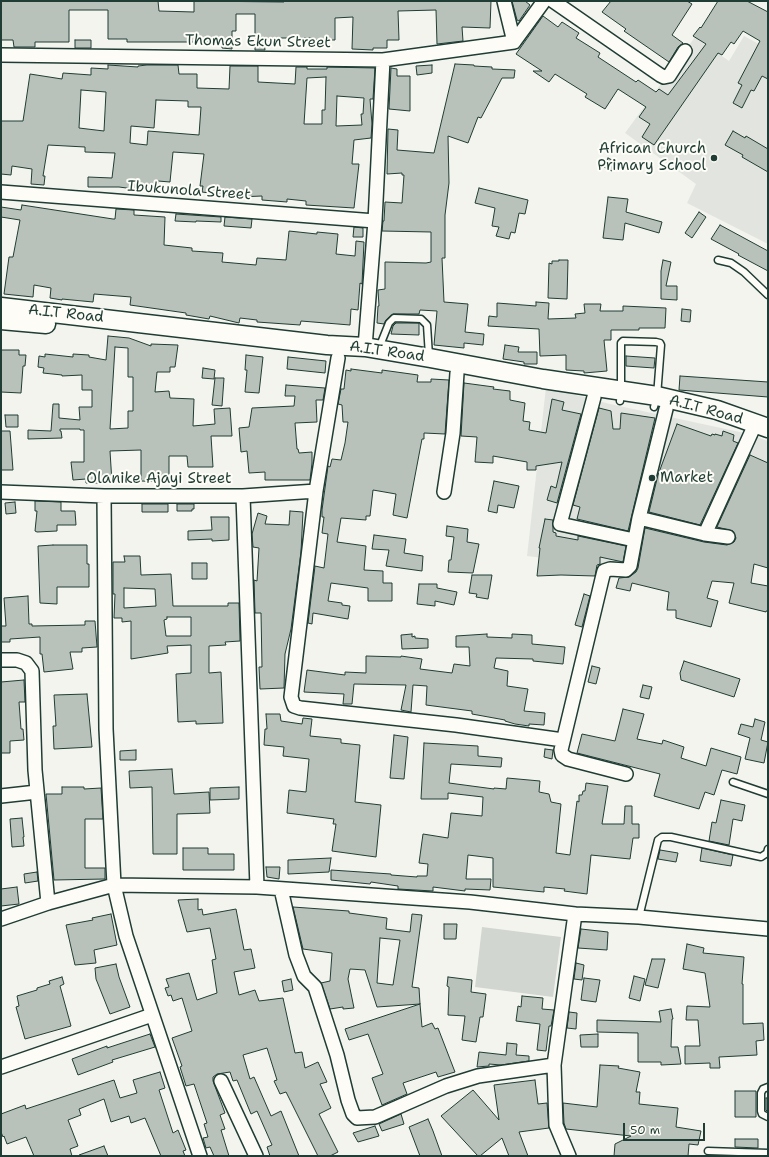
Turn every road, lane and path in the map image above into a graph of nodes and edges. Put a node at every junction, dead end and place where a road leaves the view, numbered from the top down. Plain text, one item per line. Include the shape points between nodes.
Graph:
1 (504, 1) edge
2 (544, 1) edge
3 (553, 1) edge
4 (514, 42) junction
5 (685, 51) dead end
6 (1, 55) edge
7 (383, 60) junction
8 (1, 192) edge
9 (375, 221) junction
10 (718, 260) dead end
11 (768, 295) edge
12 (1, 307) edge
13 (1, 320) edge
14 (372, 349) junction
15 (338, 358) junction
16 (419, 360) junction
17 (457, 373) junction
18 (620, 396) junction
19 (594, 397) junction
20 (659, 404) junction
21 (760, 429) edge
22 (768, 438) edge
23 (316, 491) junction
24 (1, 492) edge
25 (444, 492) dead end
26 (104, 496) junction
27 (243, 496) junction
28 (639, 518) junction
29 (705, 534) junction
30 (728, 537) dead end
31 (634, 540) junction
32 (1, 660) edge
33 (563, 740) junction
34 (626, 774) dead end
35 (733, 782) dead end
36 (37, 792) junction
37 (768, 794) edge
38 (1, 796) edge
39 (768, 849) edge
40 (761, 857) junction
41 (768, 858) edge
42 (114, 885) junction
43 (257, 887) junction
44 (281, 889) junction
45 (48, 903) junction
46 (575, 914) junction
47 (639, 917) junction
48 (1, 919) edge
49 (768, 930) edge
50 (152, 1015) junction
51 (554, 1065) junction
52 (1, 1067) edge
53 (221, 1081) dead end
54 (768, 1087) edge
55 (768, 1116) edge
56 (708, 1152) dead end
57 (768, 1153) edge
58 (200, 1156) edge
59 (256, 1156) edge
60 (569, 1156) edge

1 - 4 street
2 - 4 street
3 - 5 street via 664,77 669,76
4 - 7 street, Thomas Ekun Street
6 - 7 street, Thomas Ekun Street
7 - 9 street
8 - 9 street, Ibukunola Street
9 - 14 street
10 - 11 lane via 731,263 744,272
12 - 14 street, A.I.T Road
13 - 15 street, A.I.T Road
14 - 16 street, A.I.T Road
14 - 16 lane via 394,318 421,319 427,325
15 - 16 street, A.I.T Road
15 - 23 street
16 - 17 street, A.I.T Road
16 - 18 street, A.I.T Road via 543,379
17 - 19 street, A.I.T Road
17 - 25 street via 453,433
18 - 19 street, A.I.T Road
18 - 20 street, A.I.T Road
18 - 20 lane via 621,343 656,342 661,345
19 - 31 street via 560,524
20 - 21 street, A.I.T Road via 717,410
20 - 28 street
21 - 22 street, A.I.T Road
21 - 29 street
23 - 27 street, Olanike Ajayi Street
23 - 33 street via 291,697 294,706
24 - 26 street, Olanike Ajayi Street
26 - 27 street, Olanike Ajayi Street
26 - 42 street via 106,729
27 - 43 street
28 - 29 street
28 - 31 street
29 - 30 street
31 - 33 street via 630,566 626,570 604,571
32 - 36 street via 26,663 32,671
33 - 34 street via 562,755 568,759
35 - 37 lane
36 - 38 street
36 - 45 street
39 - 40 lane
40 - 41 lane
40 - 47 lane via 662,837 658,840
42 - 43 street
42 - 45 street
42 - 50 street via 126,936
43 - 44 street
44 - 46 street via 470,902
44 - 51 street via 296,955 304,976 315,987 337,1055 348,1100 357,1118 375,1117 446,1086 478,1076
45 - 48 street
46 - 47 street
46 - 51 street
47 - 49 street
50 - 52 street
50 - 58 street
51 - 60 street via 556,1125
53 - 59 street
54 - 55 lane via 761,1093 761,1111
56 - 57 lane

